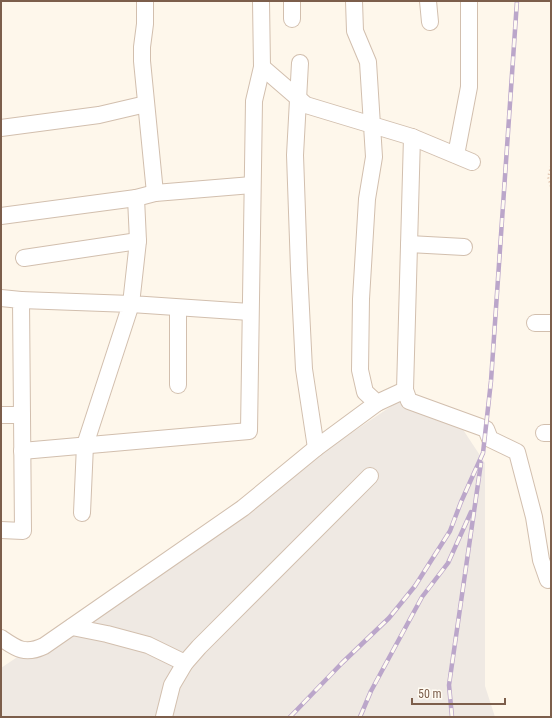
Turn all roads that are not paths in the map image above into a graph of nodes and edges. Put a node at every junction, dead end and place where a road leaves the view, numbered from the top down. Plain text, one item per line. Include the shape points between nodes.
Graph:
1 (145, 1) edge
2 (261, 1) edge
3 (292, 1) edge
4 (354, 1) edge
5 (428, 1) edge
6 (469, 1) edge
7 (292, 19) dead end
8 (430, 22) dead end
9 (300, 63) dead end
10 (262, 67) junction
11 (298, 99) junction
12 (146, 104) junction
13 (372, 126) junction
14 (1, 128) edge
15 (412, 138) junction
16 (456, 155) junction
17 (472, 162) dead end
18 (252, 185) junction
19 (155, 193) junction
20 (136, 198) junction
21 (1, 216) edge
22 (138, 241) junction
23 (409, 244) junction
24 (464, 247) dead end
25 (24, 258) dead end
26 (1, 298) edge
27 (21, 300) junction
28 (132, 304) junction
29 (178, 308) junction
30 (250, 312) junction
31 (535, 323) dead end
32 (551, 323) edge
33 (178, 385) dead end
34 (405, 390) junction
35 (377, 403) junction
36 (1, 415) edge
37 (22, 415) junction
38 (85, 445) junction
39 (316, 448) junction
40 (22, 451) junction
41 (370, 476) dead end
42 (82, 513) dead end
43 (1, 530) edge
44 (550, 583) edge
45 (72, 627) junction
46 (1, 638) edge
47 (185, 664) junction
48 (164, 717) edge

1 - 12 street via 142,40
2 - 10 street
3 - 7 street
4 - 13 street via 355,31 368,62
5 - 8 street
6 - 16 street via 469,87
9 - 11 street
10 - 11 street
10 - 18 street via 254,101
11 - 13 street via 306,105
11 - 39 street via 295,155 304,369
12 - 14 street via 99,115
12 - 19 street
13 - 15 street
13 - 35 street via 374,157 366,207 360,370 365,392
15 - 16 street
15 - 23 street
16 - 17 street
18 - 19 street
18 - 30 street
19 - 20 street
20 - 21 street
20 - 22 street
22 - 25 street
22 - 28 street
23 - 24 street
23 - 34 street
26 - 27 street
27 - 28 street
27 - 37 street
28 - 29 street
28 - 38 street
29 - 30 street
29 - 33 street
30 - 38 street via 249,431
31 - 32 street
34 - 35 street
34 - 44 street via 409,401 486,429 490,439 517,452 534,517 541,560
35 - 39 street
36 - 37 street
37 - 40 street
38 - 40 street
38 - 42 street
39 - 45 street via 243,508
40 - 43 street via 23,531
41 - 47 street
45 - 46 street via 35,650 16,648
45 - 47 street via 148,645
47 - 48 street via 172,686

